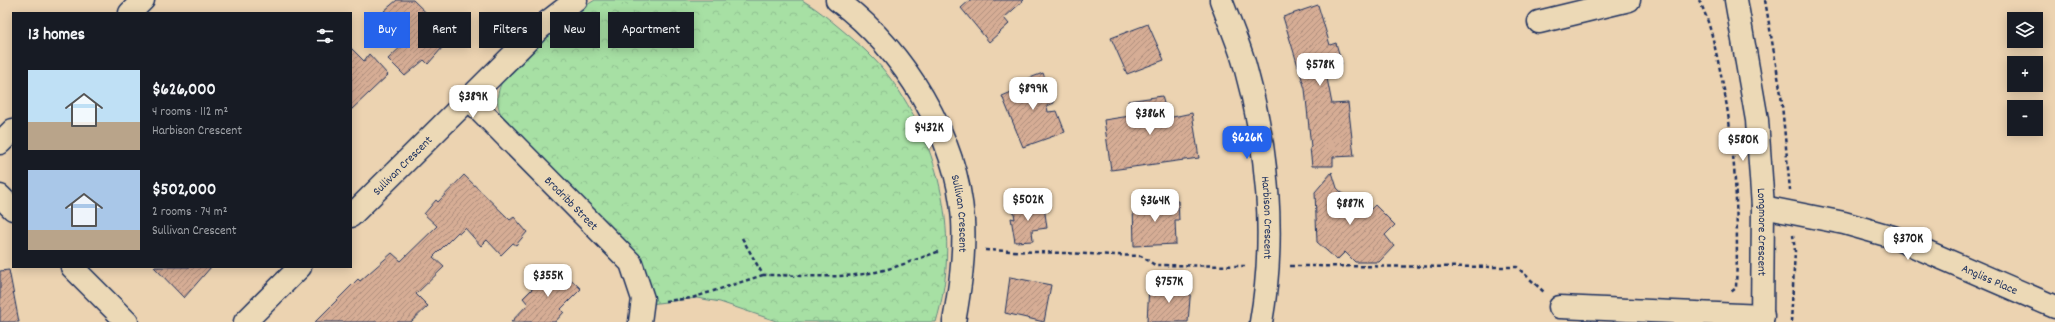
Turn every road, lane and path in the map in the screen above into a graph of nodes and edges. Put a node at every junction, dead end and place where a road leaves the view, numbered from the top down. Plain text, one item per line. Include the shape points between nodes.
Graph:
1 (143, 0) edge
2 (576, 0) edge
3 (837, 0) edge
4 (1221, 0) edge
5 (1630, 0) edge
6 (1699, 0) edge
7 (1736, 0) edge
8 (1765, 0) edge
9 (131, 12) edge
10 (1539, 22) dead end
11 (469, 99) junction
12 (12, 131) edge
13 (0, 143) edge
14 (0, 196) edge
15 (1763, 207) junction
16 (12, 208) edge
17 (1792, 213) junction
18 (352, 215) edge
19 (742, 238) dead end
20 (962, 249) junction
21 (1268, 266) junction
22 (73, 268) edge
23 (299, 268) edge
24 (763, 275) junction
25 (1727, 295) dead end
26 (657, 302) dead end
27 (1560, 307) joint
28 (2055, 307) edge
29 (1763, 319) edge
30 (127, 322) edge
31 (245, 322) edge
32 (640, 322) edge
33 (954, 322) edge
34 (1261, 322) edge
35 (1791, 322) edge

1 - 9 street
2 - 11 street, Sullivan Crescent via 541,27
3 - 20 street, Sullivan Crescent via 852,11 893,55 910,76 936,120 954,169 963,220
4 - 21 street, Harbison Crescent via 1245,65 1262,143 1269,222
5 - 10 street
6 - 25 path via 1708,18 1726,93 1735,177 1736,288
7 - 15 street, Longmore Crescent via 1757,120
8 - 17 path via 1782,94
11 - 18 street, Sullivan Crescent
11 - 32 street, Brodribb Street via 631,263 643,298
12 - 13 street
14 - 16 street
15 - 17 street, Angliss Place
15 - 29 street, Longmore Crescent
17 - 28 street, Angliss Place via 1893,236
17 - 35 path via 1795,251
19 - 24 path
20 - 21 path via 1141,256 1155,265
20 - 24 path via 947,248 871,273 823,276
20 - 33 street, Sullivan Crescent via 963,272
21 - 27 path via 1517,267
21 - 34 street, Harbison Crescent
22 - 30 street
23 - 31 street
24 - 26 path via 692,298
27 - 29 street

